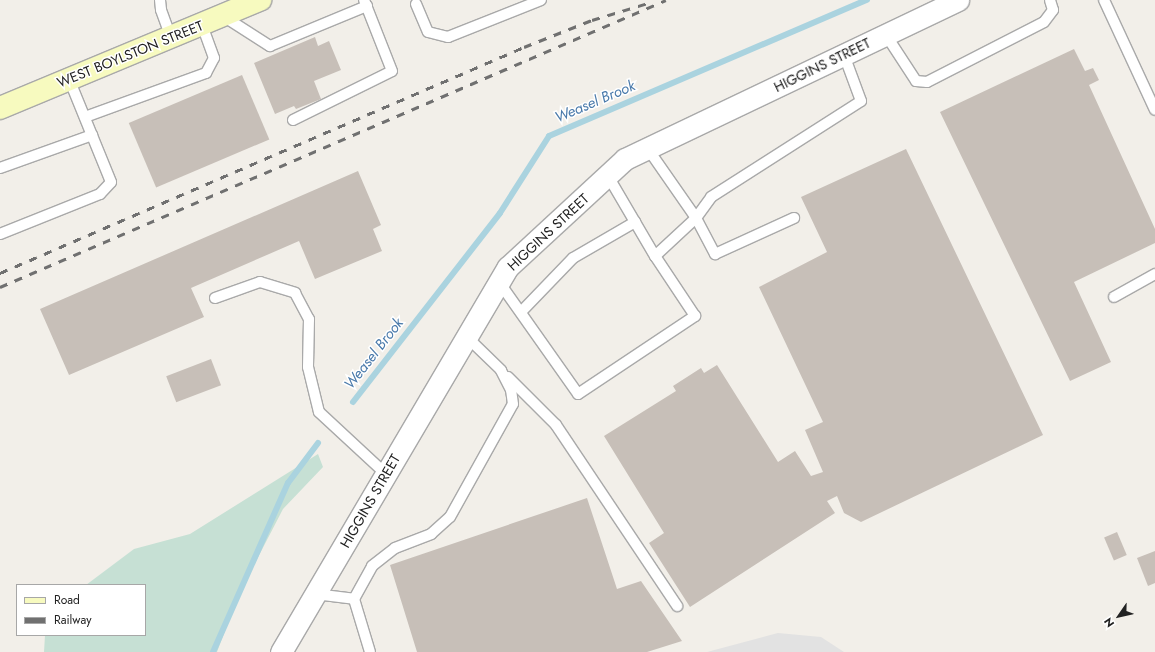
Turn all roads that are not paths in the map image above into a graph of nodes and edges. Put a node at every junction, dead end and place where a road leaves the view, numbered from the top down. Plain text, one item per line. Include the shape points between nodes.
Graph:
1 (160, 0) edge
2 (541, 0) edge
3 (958, 0) edge
4 (1050, 0) edge
5 (1104, 0) edge
6 (256, 1) edge
7 (418, 1) edge
8 (365, 3) edge
9 (223, 16) junction
10 (202, 25) junction
11 (886, 35) junction
12 (171, 37) junction
13 (844, 55) junction
14 (69, 79) junction
15 (0, 108) edge
16 (1155, 110) edge
17 (85, 117) junction
18 (293, 120) dead end
19 (92, 135) junction
20 (648, 149) junction
21 (0, 168) edge
22 (608, 176) junction
23 (696, 218) junction
24 (794, 218) dead end
25 (635, 222) junction
26 (0, 234) edge
27 (655, 256) junction
28 (1155, 274) edge
29 (499, 282) junction
30 (1114, 297) dead end
31 (215, 298) dead end
32 (521, 312) junction
33 (467, 337) junction
34 (501, 370) junction
35 (386, 474) junction
36 (315, 594) junction
37 (354, 599) junction
38 (678, 606) dead end
39 (281, 652) edge
40 (370, 652) edge

1 - 12 lane
2 - 7 lane via 448,38 428,32
3 - 11 street, HIGGINS STREET
4 - 11 lane via 1053,10 1044,22 927,82 916,81
5 - 16 lane
6 - 9 main road, WEST BOYLSTON STREET
8 - 9 lane via 270,46
8 - 18 lane via 392,71
9 - 10 main road, WEST BOYLSTON STREET
10 - 12 main road, WEST BOYLSTON STREET
10 - 17 lane via 214,58 206,73
11 - 13 street, HIGGINS STREET
12 - 14 main road, WEST BOYLSTON STREET
13 - 20 street, HIGGINS STREET
13 - 23 lane via 861,101 711,197
14 - 15 main road, WEST BOYLSTON STREET
14 - 17 lane
17 - 19 lane
19 - 21 lane
19 - 26 lane via 111,182 100,194
20 - 22 street, HIGGINS STREET via 625,159
20 - 23 lane
22 - 25 lane
22 - 29 street, HIGGINS STREET via 508,267
23 - 24 lane via 715,254
23 - 27 lane
25 - 27 lane
25 - 32 lane via 573,258
27 - 32 lane via 695,316 578,394
28 - 30 lane
29 - 32 lane
29 - 33 street, HIGGINS STREET
31 - 35 lane via 260,282 295,293 310,319 308,367 319,412
33 - 34 lane
33 - 35 street, HIGGINS STREET
34 - 37 lane via 511,390 513,404 450,517 431,534 395,548 372,566
34 - 38 lane via 556,425
35 - 36 street, HIGGINS STREET
36 - 37 lane
36 - 39 street, HIGGINS STREET
37 - 40 lane

